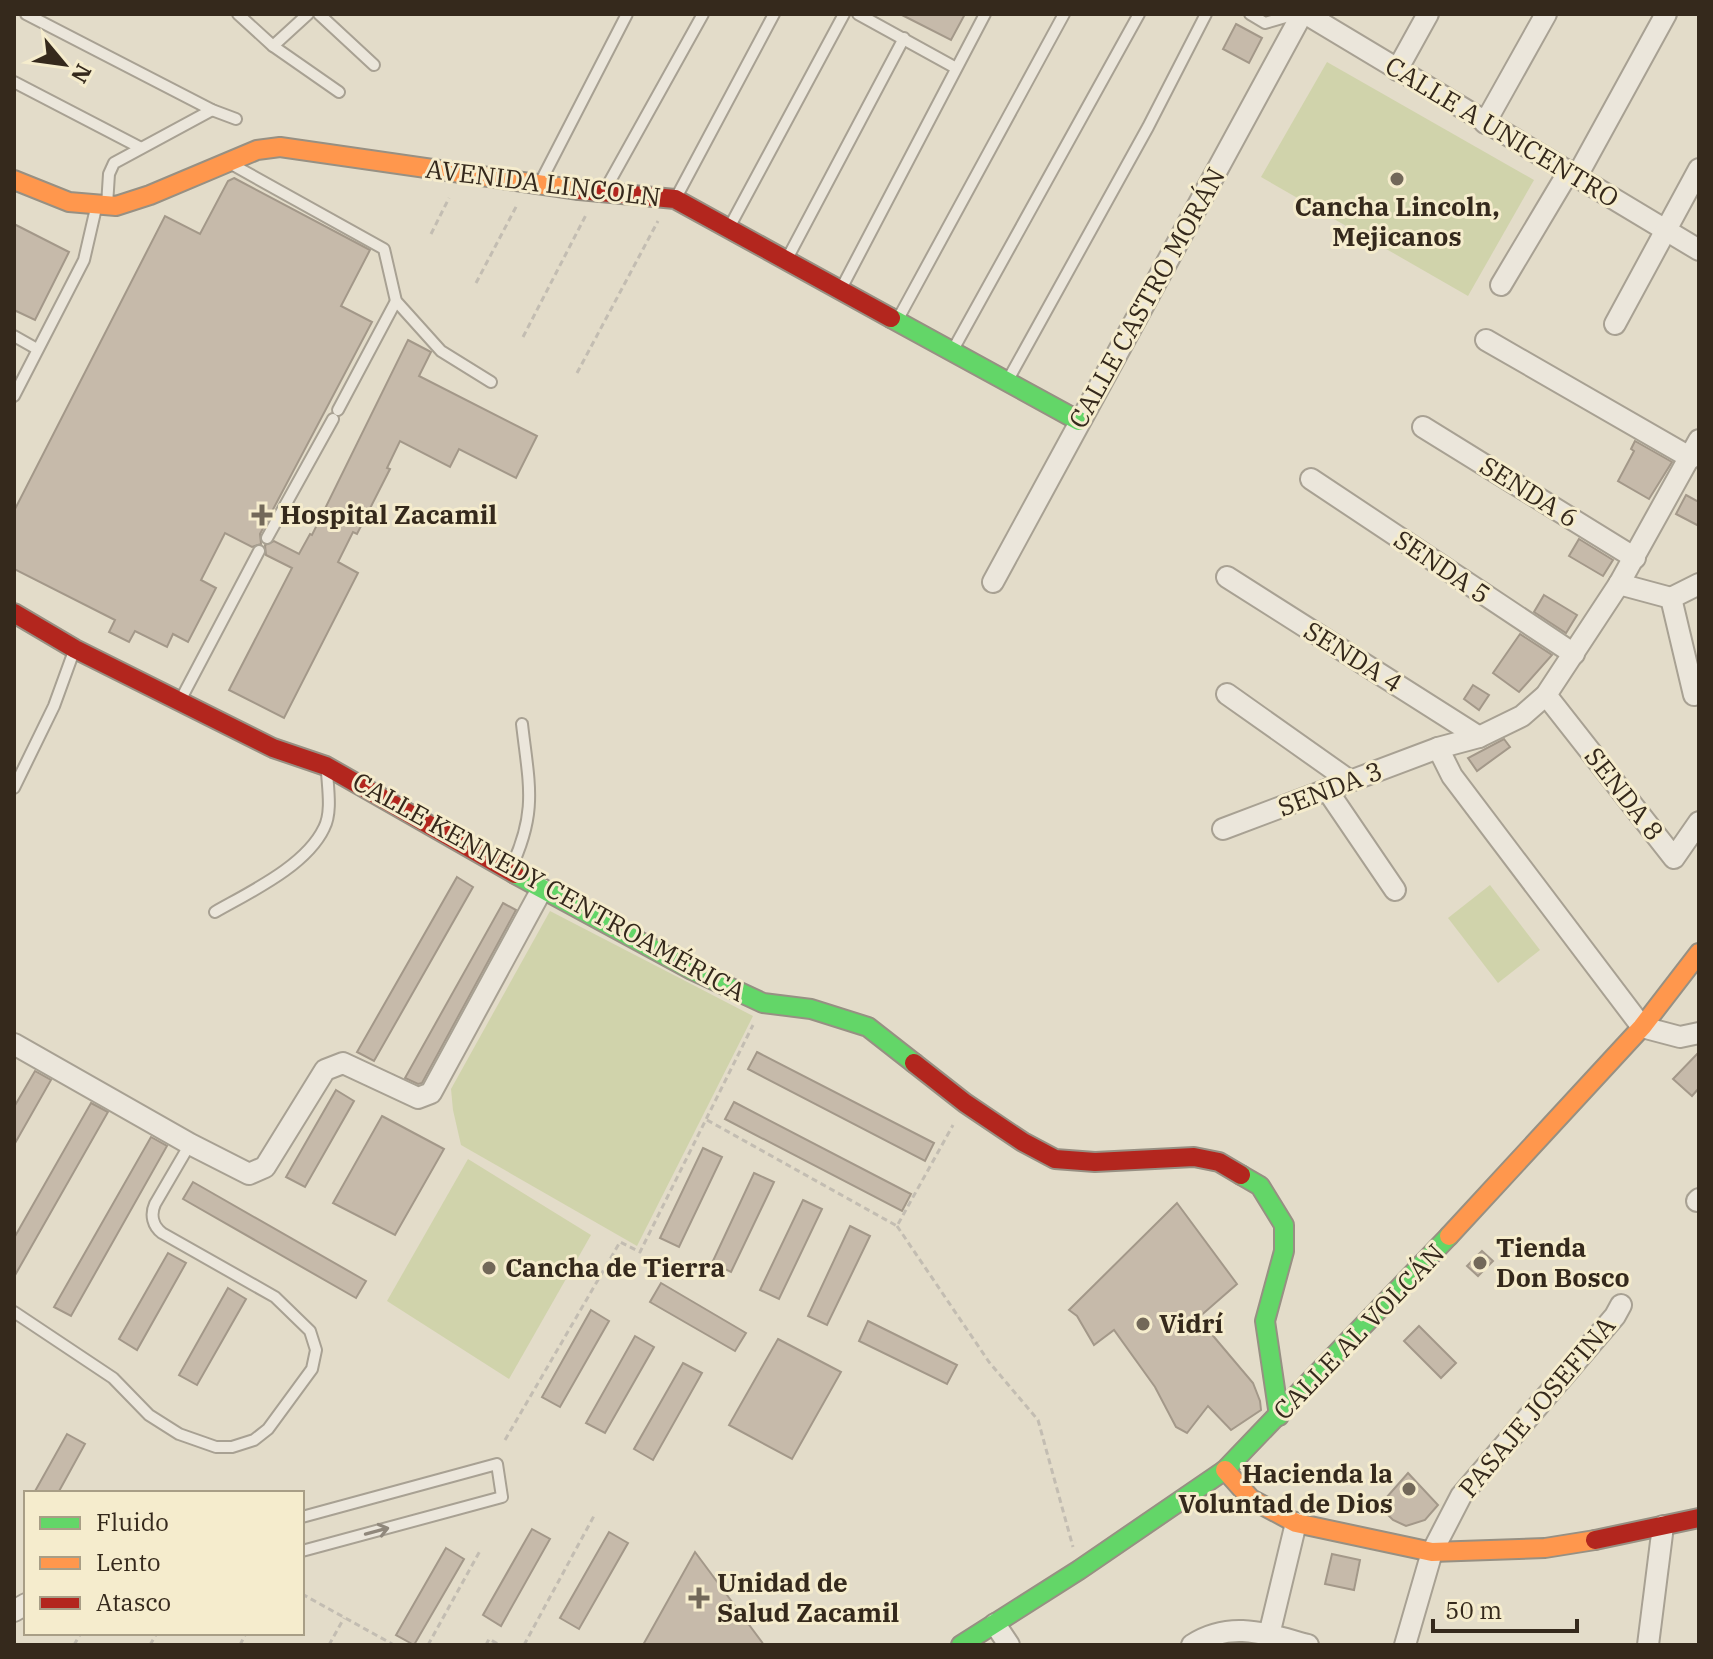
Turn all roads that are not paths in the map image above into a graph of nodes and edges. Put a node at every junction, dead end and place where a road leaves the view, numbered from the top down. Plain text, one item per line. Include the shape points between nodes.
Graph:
1 (26, 14) edge
2 (238, 14) edge
3 (308, 14) edge
4 (319, 14) edge
5 (627, 14) edge
6 (703, 14) edge
7 (774, 14) edge
8 (844, 14) edge
9 (858, 14) edge
10 (985, 14) edge
11 (1064, 14) edge
12 (1139, 14) edge
13 (1206, 14) edge
14 (1250, 14) edge
15 (1301, 14) edge
16 (1428, 14) edge
17 (1546, 14) edge
18 (1666, 14) edge
19 (904, 38) junction
20 (273, 46) junction
21 (374, 65) dead end
22 (956, 68) junction
23 (1397, 70) junction
24 (14, 82) edge
25 (339, 92) dead end
26 (212, 110) junction
27 (236, 119) dead end
28 (1485, 123) junction
29 (141, 148) junction
30 (227, 163) junction
31 (1699, 169) edge
32 (1573, 173) junction
33 (14, 180) edge
34 (533, 185) junction
35 (601, 192) junction
36 (672, 198) junction
37 (102, 206) junction
38 (729, 228) junction
39 (1665, 229) junction
40 (1699, 250) edge
41 (787, 260) junction
42 (1501, 285) dead end
43 (840, 290) junction
44 (396, 301) junction
45 (897, 321) junction
46 (1615, 324) dead end
47 (14, 336) edge
48 (1486, 340) dead end
49 (37, 349) junction
50 (952, 351) junction
51 (491, 382) dead end
52 (1007, 382) junction
53 (14, 396) edge
54 (1079, 421) junction
55 (1423, 427) dead end
56 (1695, 449) edge
57 (1311, 479) dead end
58 (267, 538) dead end
59 (259, 551) dead end
60 (1635, 558) junction
61 (1227, 577) dead end
62 (993, 582) dead end
63 (1619, 584) junction
64 (1699, 584) edge
65 (1671, 598) junction
66 (14, 613) edge
67 (75, 649) junction
68 (1574, 654) junction
69 (1227, 694) dead end
70 (1546, 695) junction
71 (1694, 695) dead end
72 (180, 701) junction
73 (522, 724) dead end
74 (1479, 737) junction
75 (1438, 748) junction
76 (326, 766) junction
77 (1350, 781) junction
78 (14, 788) edge
79 (1327, 790) junction
80 (1699, 822) edge
81 (1223, 829) dead end
82 (510, 871) junction
83 (542, 889) junction
84 (1395, 890) dead end
85 (215, 912) dead end
86 (1699, 953) edge
87 (1642, 1027) junction
88 (1699, 1033) edge
89 (14, 1044) edge
90 (190, 1144) junction
91 (1621, 1305) dead end
92 (14, 1312) edge
93 (1279, 1416) junction
94 (1225, 1470) junction
95 (304, 1516) edge
96 (1699, 1518) edge
97 (1296, 1523) junction
98 (1663, 1526) junction
99 (304, 1550) edge
100 (1432, 1552) junction
101 (995, 1624) junction
102 (1269, 1635) junction
103 (961, 1645) edge
104 (1009, 1645) edge
105 (1192, 1645) edge
106 (1308, 1645) edge
107 (1405, 1645) edge
108 (1648, 1645) edge

1 - 26 lane
2 - 20 lane
3 - 20 lane
4 - 21 lane
5 - 34 lane
6 - 35 lane
7 - 36 lane
8 - 38 lane
9 - 19 lane
10 - 22 lane
11 - 45 lane
12 - 50 lane
13 - 52 lane
14 - 15 lane via 1265,23
15 - 23 street, CALLE A UNICENTRO
15 - 54 street, CALLE CASTRO MORÁN
16 - 23 street
17 - 28 street
18 - 32 street
19 - 22 lane
19 - 41 lane
20 - 25 lane
22 - 43 lane
23 - 28 street, CALLE A UNICENTRO
24 - 29 lane
26 - 27 lane
26 - 29 lane
28 - 32 street, CALLE A UNICENTRO
29 - 37 lane via 111,166
30 - 34 street, AVENIDA LINCOLN via 280,147
30 - 37 street, AVENIDA LINCOLN via 136,201
30 - 44 lane via 384,249
31 - 39 street
32 - 39 street, CALLE A UNICENTRO
32 - 42 street
33 - 37 street, AVENIDA LINCOLN via 54,198
34 - 35 street, AVENIDA LINCOLN
35 - 36 street, AVENIDA LINCOLN
36 - 38 street, AVENIDA LINCOLN
37 - 49 lane via 84,260
38 - 41 street, AVENIDA LINCOLN
39 - 40 street, CALLE A UNICENTRO
39 - 46 street
41 - 43 street, AVENIDA LINCOLN
43 - 45 street, AVENIDA LINCOLN
44 - 51 lane via 441,351
44 - 58 lane
45 - 50 street, AVENIDA LINCOLN
47 - 49 lane
48 - 56 street
49 - 53 lane
50 - 52 street, AVENIDA LINCOLN
52 - 54 street, AVENIDA LINCOLN
54 - 62 street, CALLE CASTRO MORÁN
55 - 60 street, SENDA 6
56 - 60 street
57 - 68 street, SENDA 5
59 - 72 lane
60 - 63 street
61 - 74 street, SENDA 4
63 - 65 street
63 - 68 street
64 - 65 street
65 - 71 street
66 - 67 street, CALLE KENNEDY CENTROAMÉRICA
67 - 72 street, CALLE KENNEDY CENTROAMÉRICA
67 - 78 lane
68 - 70 street
69 - 77 street
70 - 74 street via 1522,716
70 - 80 street, SENDA 8 via 1674,858
72 - 76 street, CALLE KENNEDY CENTROAMÉRICA via 273,748
73 - 82 lane via 531,795 528,825
74 - 75 street
75 - 77 street, SENDA 3
75 - 87 street via 1452,776
76 - 82 street, CALLE KENNEDY CENTROAMÉRICA
76 - 85 lane via 325,827 303,855
77 - 79 street, SENDA 3
79 - 81 street, SENDA 3
79 - 84 street
82 - 83 street, CALLE KENNEDY CENTROAMÉRICA
83 - 90 street via 431,1093 418,1098 343,1063 325,1070 265,1167 249,1174
83 - 93 street, CALLE KENNEDY CENTROAMÉRICA via 763,1003 811,1009 868,1027 965,1103 1055,1159 1194,1157 1219,1162 1260,1186 1284,1225 1284,1251 1265,1321
86 - 87 street, CALLE AL VOLCÁN
87 - 88 street via 1680,1037
87 - 93 street, CALLE AL VOLCÁN
89 - 90 street
90 - 92 lane via 153,1209 158,1230 275,1297 314,1339 312,1369 264,1433 244,1445 221,1448 179,1434 149,1415 113,1378
91 - 100 street, PASAJE JOSEFINA via 1461,1496
93 - 94 street, CALLE AL VOLCÁN
94 - 97 street via 1251,1499
94 - 101 street, CALLE AL VOLCÁN
99 -> 95 lane via 502,1497 497,1464
96 - 98 street
97 - 100 street
97 - 102 street
98 - 100 street via 1545,1548
98 - 108 street
100 - 107 street, PASAJE JOSEFINA
101 - 103 street, CALLE AL VOLCÁN
101 - 104 street
102 - 105 street via 1239,1629 1209,1634
102 - 106 street

